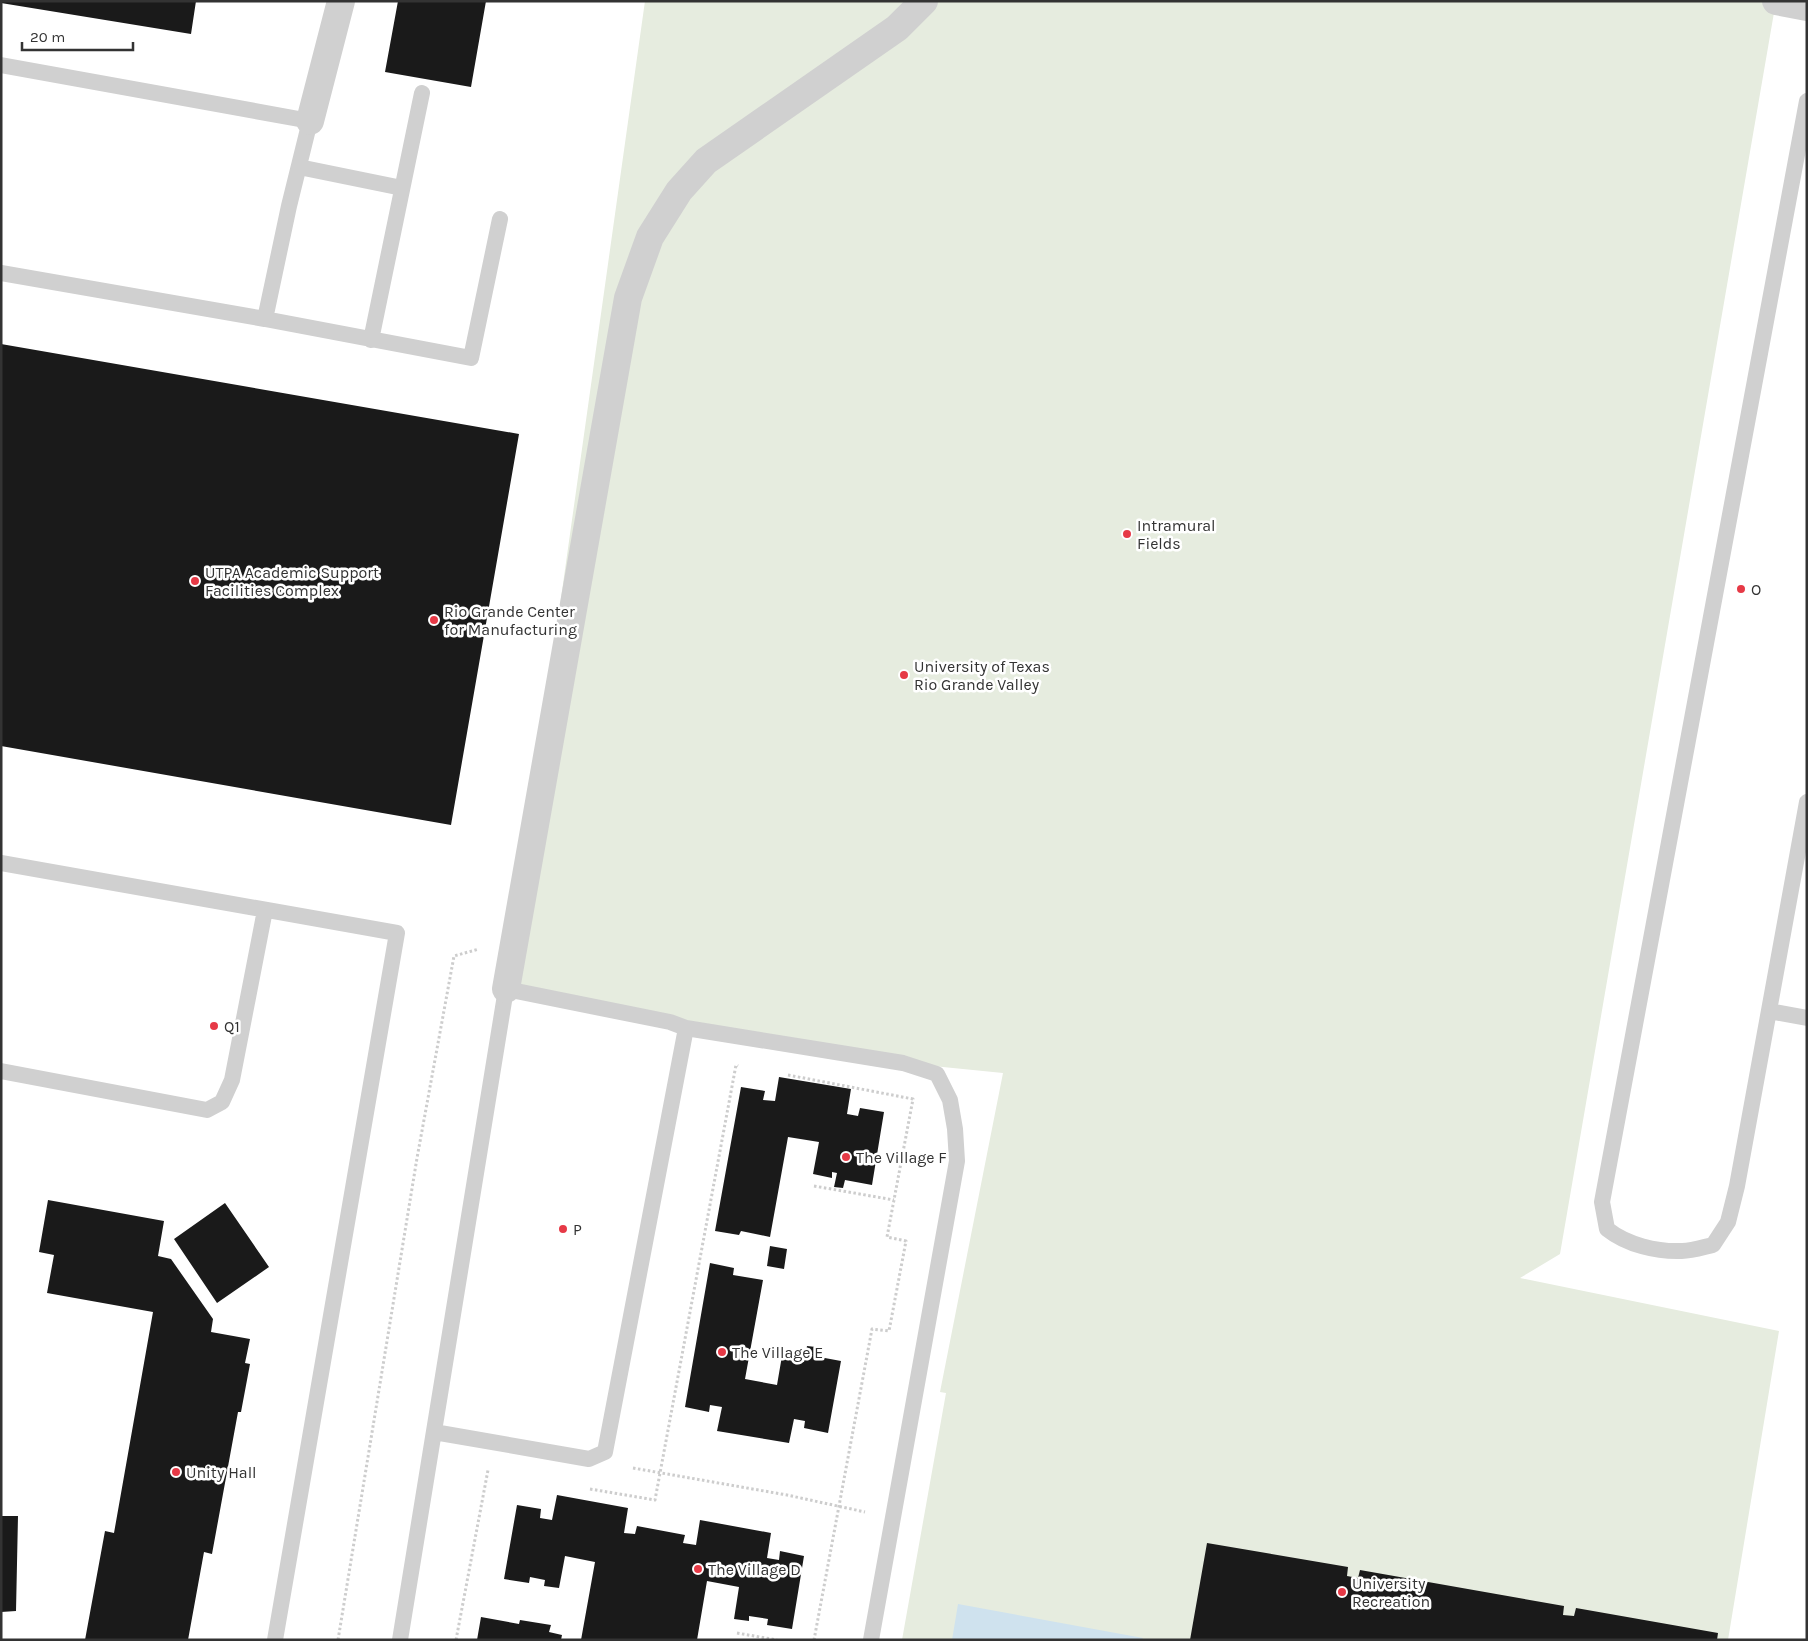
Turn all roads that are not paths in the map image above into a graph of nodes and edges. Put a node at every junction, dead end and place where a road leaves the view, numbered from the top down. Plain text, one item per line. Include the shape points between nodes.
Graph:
1 (341, 1) edge
2 (924, 1) edge
3 (1776, 1) edge
4 (1807, 7) edge
5 (1, 65) edge
6 (422, 93) dead end
7 (1807, 101) edge
8 (310, 121) junction
9 (299, 167) junction
10 (402, 188) junction
11 (500, 219) dead end
12 (1, 273) edge
13 (265, 319) junction
14 (371, 340) junction
15 (1807, 802) edge
16 (1, 863) edge
17 (265, 910) junction
18 (506, 989) junction
19 (1769, 1011) junction
20 (1807, 1018) edge
21 (686, 1028) junction
22 (1, 1071) edge
23 (434, 1432) junction
24 (275, 1640) edge
25 (400, 1640) edge
26 (871, 1640) edge

1 - 8 street
2 - 18 street via 897,28 706,160 679,191 650,237 628,298
3 - 4 street
5 - 8 lane
6 - 10 lane
7 - 19 lane via 1602,1202 1607,1229 1619,1238 1650,1248 1683,1251 1713,1245 1728,1222
8 - 9 lane
9 - 10 lane
9 - 13 lane
10 - 14 lane
11 - 14 lane via 471,358
12 - 13 lane
13 - 14 lane
15 - 19 lane
16 - 17 lane
17 - 22 lane via 232,1080 222,1102 207,1110
17 - 24 lane via 397,933
18 - 21 lane
18 - 23 lane
19 - 20 lane
21 - 23 lane via 605,1452 589,1458
21 - 26 lane via 903,1063 936,1074 950,1100 957,1161
23 - 25 lane

